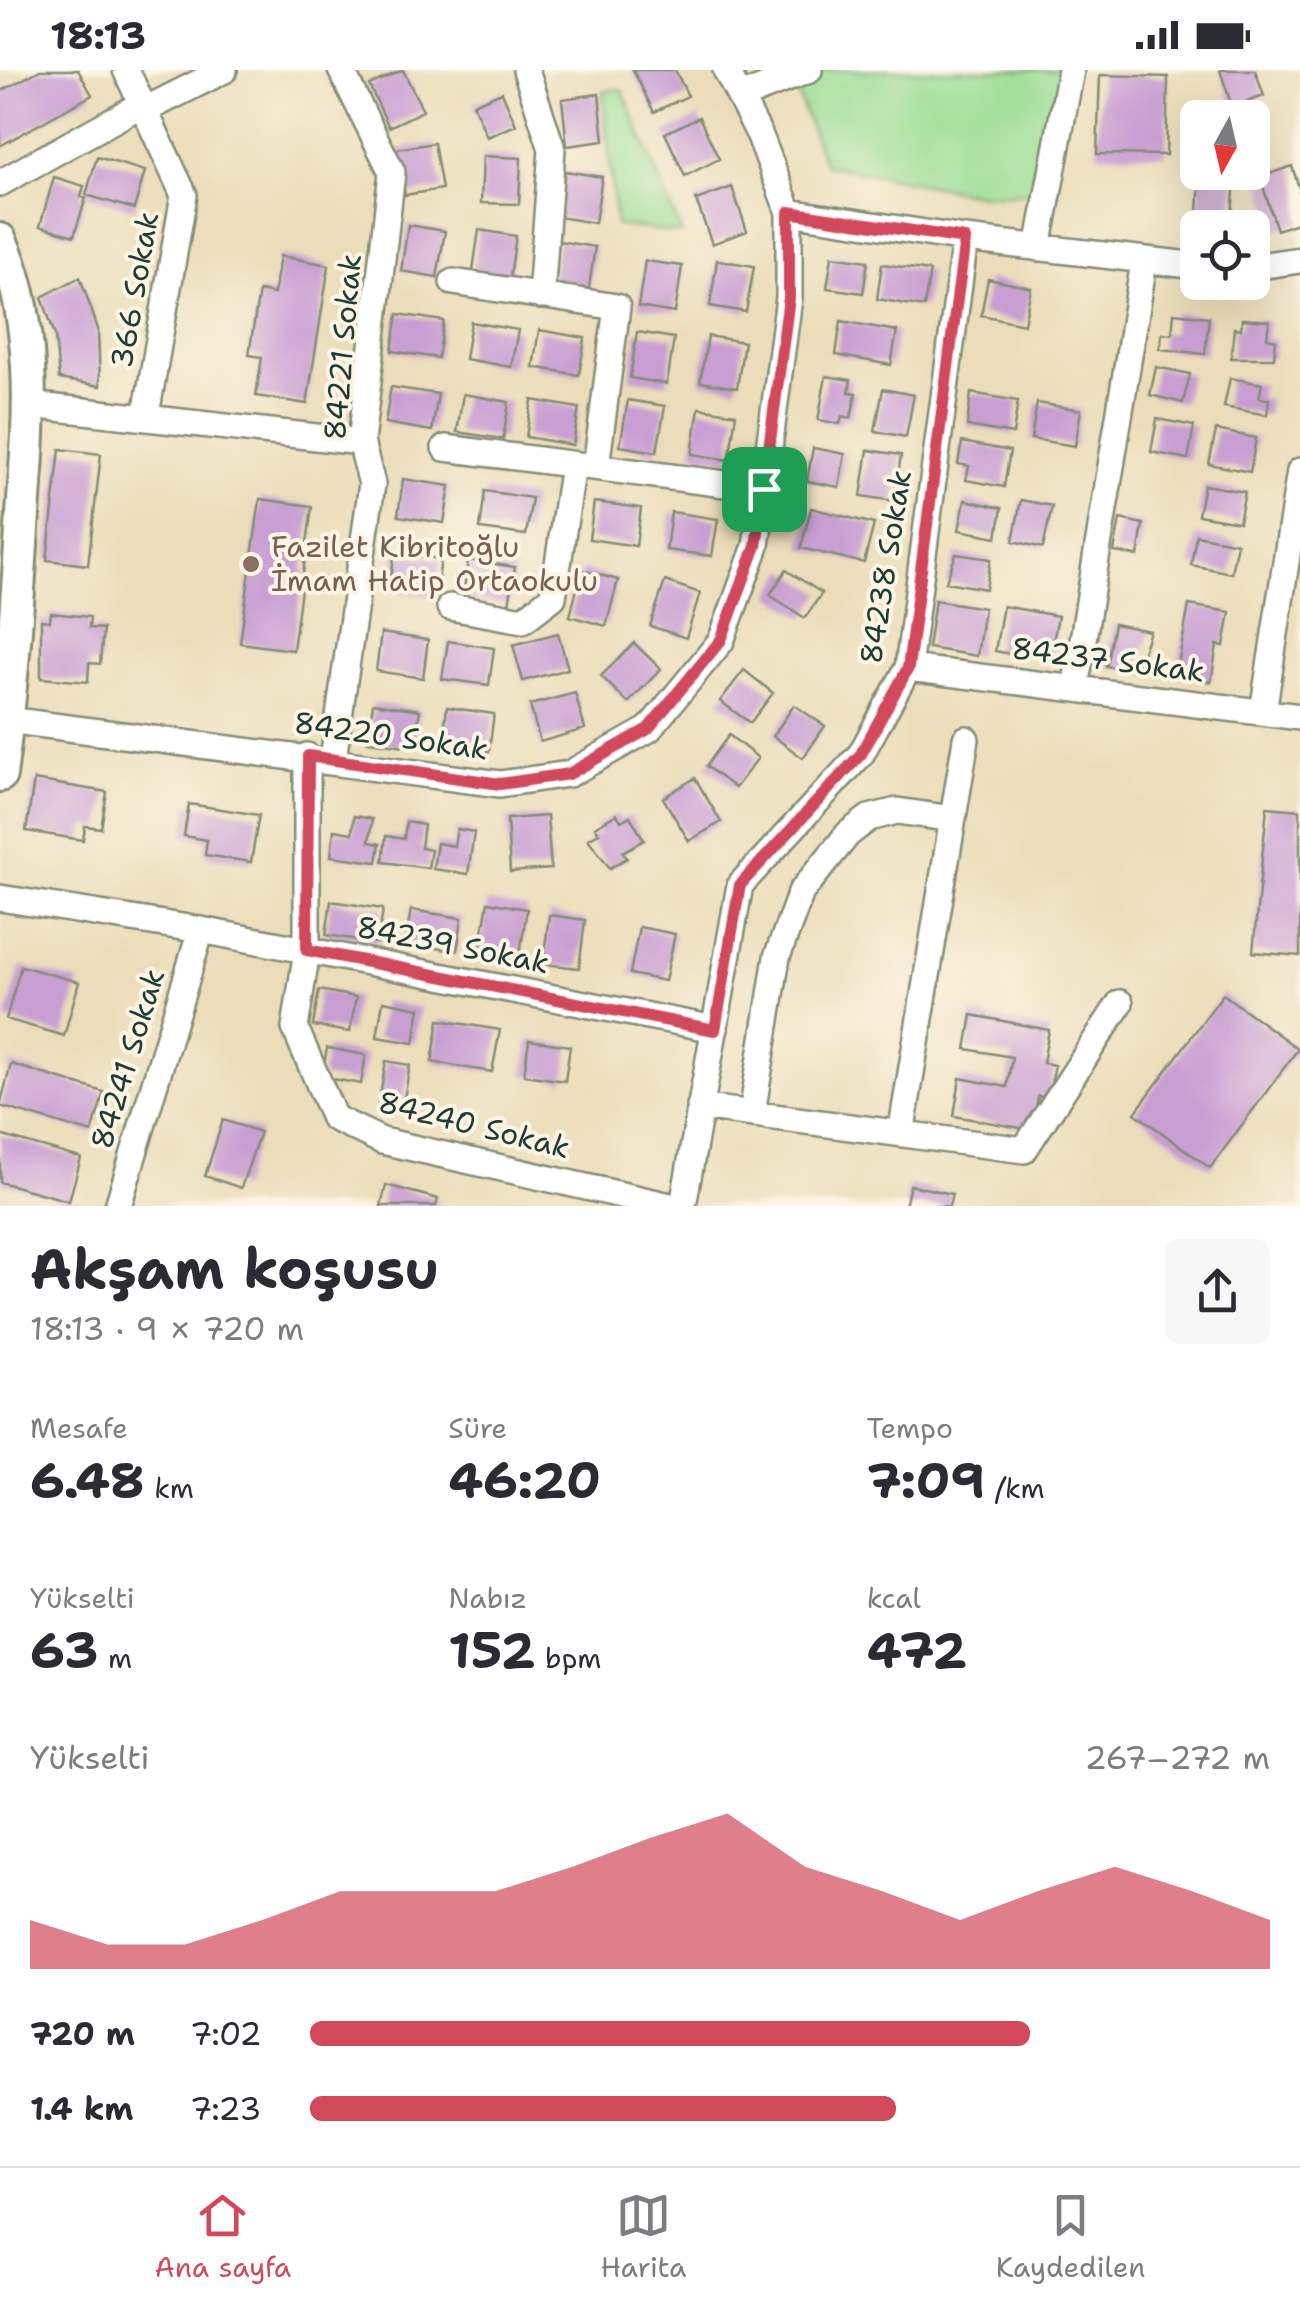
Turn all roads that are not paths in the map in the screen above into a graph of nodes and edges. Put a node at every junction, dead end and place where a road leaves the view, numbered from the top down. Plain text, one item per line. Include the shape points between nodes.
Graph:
1 (126, 70) edge
2 (224, 70) edge
3 (341, 70) edge
4 (526, 70) edge
5 (726, 70) edge
6 (809, 70) edge
7 (1071, 70) edge
8 (740, 97) junction
9 (147, 109) junction
10 (0, 183) edge
11 (789, 212) junction
12 (965, 239) junction
13 (0, 240) edge
14 (1038, 248) junction
15 (1300, 260) edge
16 (1144, 262) junction
17 (1270, 264) edge
18 (1180, 265) edge
19 (453, 282) dead end
20 (541, 296) junction
21 (30, 405) junction
22 (146, 414) junction
23 (361, 442) junction
24 (446, 448) dead end
25 (585, 466) junction
26 (1300, 471) edge
27 (764, 489) junction
28 (450, 607) dead end
29 (908, 668) junction
30 (6, 685) edge
31 (1074, 689) junction
32 (1263, 712) junction
33 (1300, 717) edge
34 (8, 720) junction
35 (966, 738) dead end
36 (320, 758) junction
37 (0, 775) edge
38 (953, 819) junction
39 (0, 898) edge
40 (201, 930) junction
41 (307, 950) junction
42 (1120, 1003) dead end
43 (715, 1030) junction
44 (700, 1107) junction
45 (752, 1114) junction
46 (901, 1134) junction
47 (118, 1206) edge
48 (670, 1206) edge
49 (683, 1206) edge

1 - 9 street, 366 Sokak
2 - 9 street
3 - 23 street, 84221 Sokak via 392,172
4 - 20 street via 552,150
5 - 8 street, 84220 Sokak
6 - 8 street
7 - 14 street
8 - 11 street, 84220 Sokak
9 - 10 street via 133,109
9 - 22 street, 366 Sokak via 184,195
11 - 12 street
11 - 27 street, 84220 Sokak via 789,298
12 - 14 street
12 - 29 street, 84238 Sokak
13 - 21 main road via 20,308
14 - 16 street
15 - 17 street
16 - 18 street
16 - 31 street
19 - 20 street
20 - 25 street via 617,307
21 - 22 street
21 - 30 main road
22 - 23 street
23 - 36 street, 84221 Sokak via 372,484
24 - 25 street
25 - 27 street
25 - 28 street via 553,596 524,620
26 - 32 street
27 - 36 street, 84220 Sokak via 756,546 721,640 648,729 569,774 500,784
29 - 31 street, 84237 Sokak
29 - 43 street, 84238 Sokak via 861,754 740,885
30 - 34 main road
31 - 32 street, 84237 Sokak
32 - 33 street, 84237 Sokak
34 - 36 street, 84220 Sokak
34 - 37 main road
35 - 38 street
36 - 41 street, 84240 Sokak
38 - 45 street via 896,812 869,818 801,892 777,957
38 - 46 street
39 - 40 street, 84239 Sokak
40 - 41 street, 84239 Sokak
40 - 47 street, 84241 Sokak
41 - 43 street, 84239 Sokak
41 - 48 street, 84240 Sokak via 294,1028 334,1118 382,1140
42 - 46 street via 1024,1150
43 - 44 street, 84238 Sokak
44 - 45 street
44 - 49 street, 84238 Sokak
45 - 46 street

